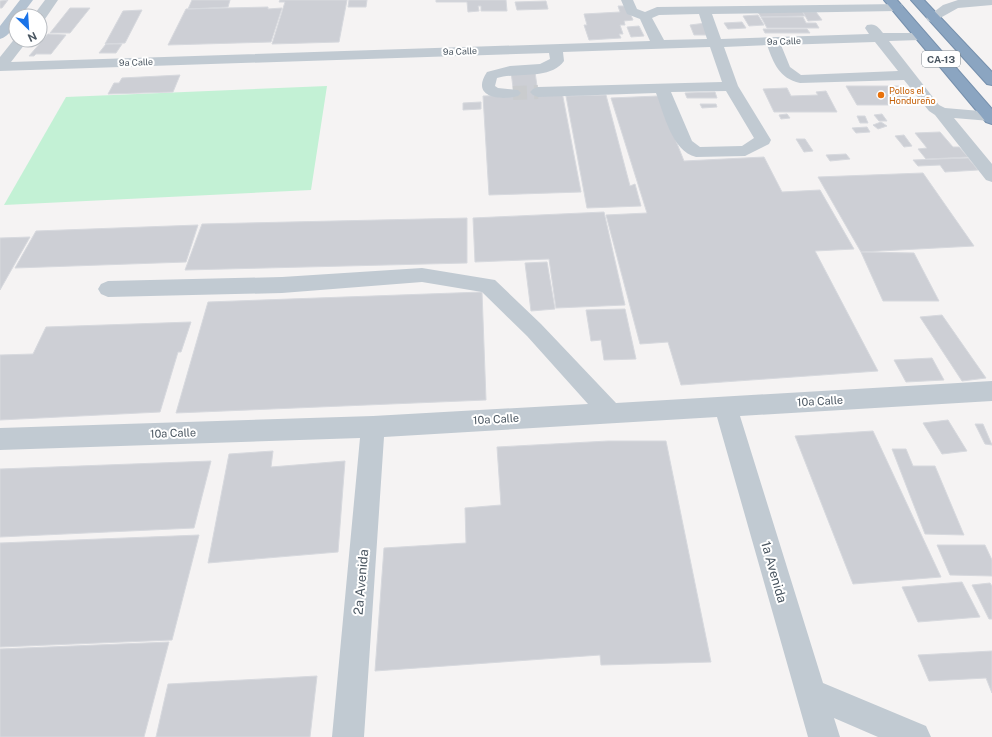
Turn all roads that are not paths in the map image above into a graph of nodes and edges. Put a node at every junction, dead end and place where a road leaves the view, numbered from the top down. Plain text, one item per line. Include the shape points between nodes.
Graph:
1 (26, 0) edge
2 (627, 0) edge
3 (917, 0) edge
4 (992, 0) edge
5 (893, 4) edge
6 (655, 6) edge
7 (818, 7) junction
8 (859, 7) junction
9 (704, 10) junction
10 (645, 17) junction
11 (934, 18) junction
12 (0, 35) edge
13 (920, 36) junction
14 (878, 37) junction
15 (839, 39) junction
16 (772, 41) junction
17 (716, 43) junction
18 (659, 45) junction
19 (15, 48) edge
20 (556, 48) junction
21 (0, 67) edge
22 (907, 75) junction
23 (992, 81) edge
24 (731, 86) junction
25 (662, 89) junction
26 (538, 92) tunnel mouth
27 (513, 93) tunnel mouth
28 (941, 112) junction
29 (991, 118) edge
30 (989, 168) edge
31 (108, 289) dead end
32 (992, 391) edge
33 (725, 406) junction
34 (611, 413) junction
35 (374, 427) junction
36 (0, 439) edge
37 (810, 693) junction
38 (348, 737) edge
39 (824, 737) edge
40 (915, 737) edge

1 - 12 main road
2 - 10 street via 632,11
3 - 11 highway, CA-13
4 - 11 street via 959,2 944,8
5 - 8 street
5 - 13 highway, CA-13
6 - 9 street
6 - 10 street
7 - 8 street
7 - 9 street
7 - 15 street
8 - 14 street
9 - 17 street
10 - 18 street
11 - 23 highway, CA-13
13 - 14 street, 9a Calle
13 - 29 highway, CA-13
14 - 15 street, 9a Calle
14 - 22 street
15 - 16 street, 9a Calle
16 - 17 street, 9a Calle
16 - 22 street via 785,73 800,79
17 - 18 street, 9a Calle
17 - 24 street
18 - 20 street, 9a Calle
19 - 21 street
20 - 21 street, 9a Calle
20 - 27 street via 557,61 550,67 515,69 492,75 488,81 488,87 494,92
22 - 28 street via 927,101
24 - 25 street
24 - 25 street via 763,140 745,151 696,152 685,144
25 - 26 street
28 - 29 street
28 - 30 street
31 - 34 street via 282,285 422,276 488,285
32 - 33 street, 10a Calle
33 - 34 street, 10a Calle
33 - 37 street, 1a Avenida
34 - 35 street, 10a Calle
35 - 36 street, 10a Calle
35 - 38 street, 2a Avenida
37 - 39 street, 1a Avenida
37 - 40 street

